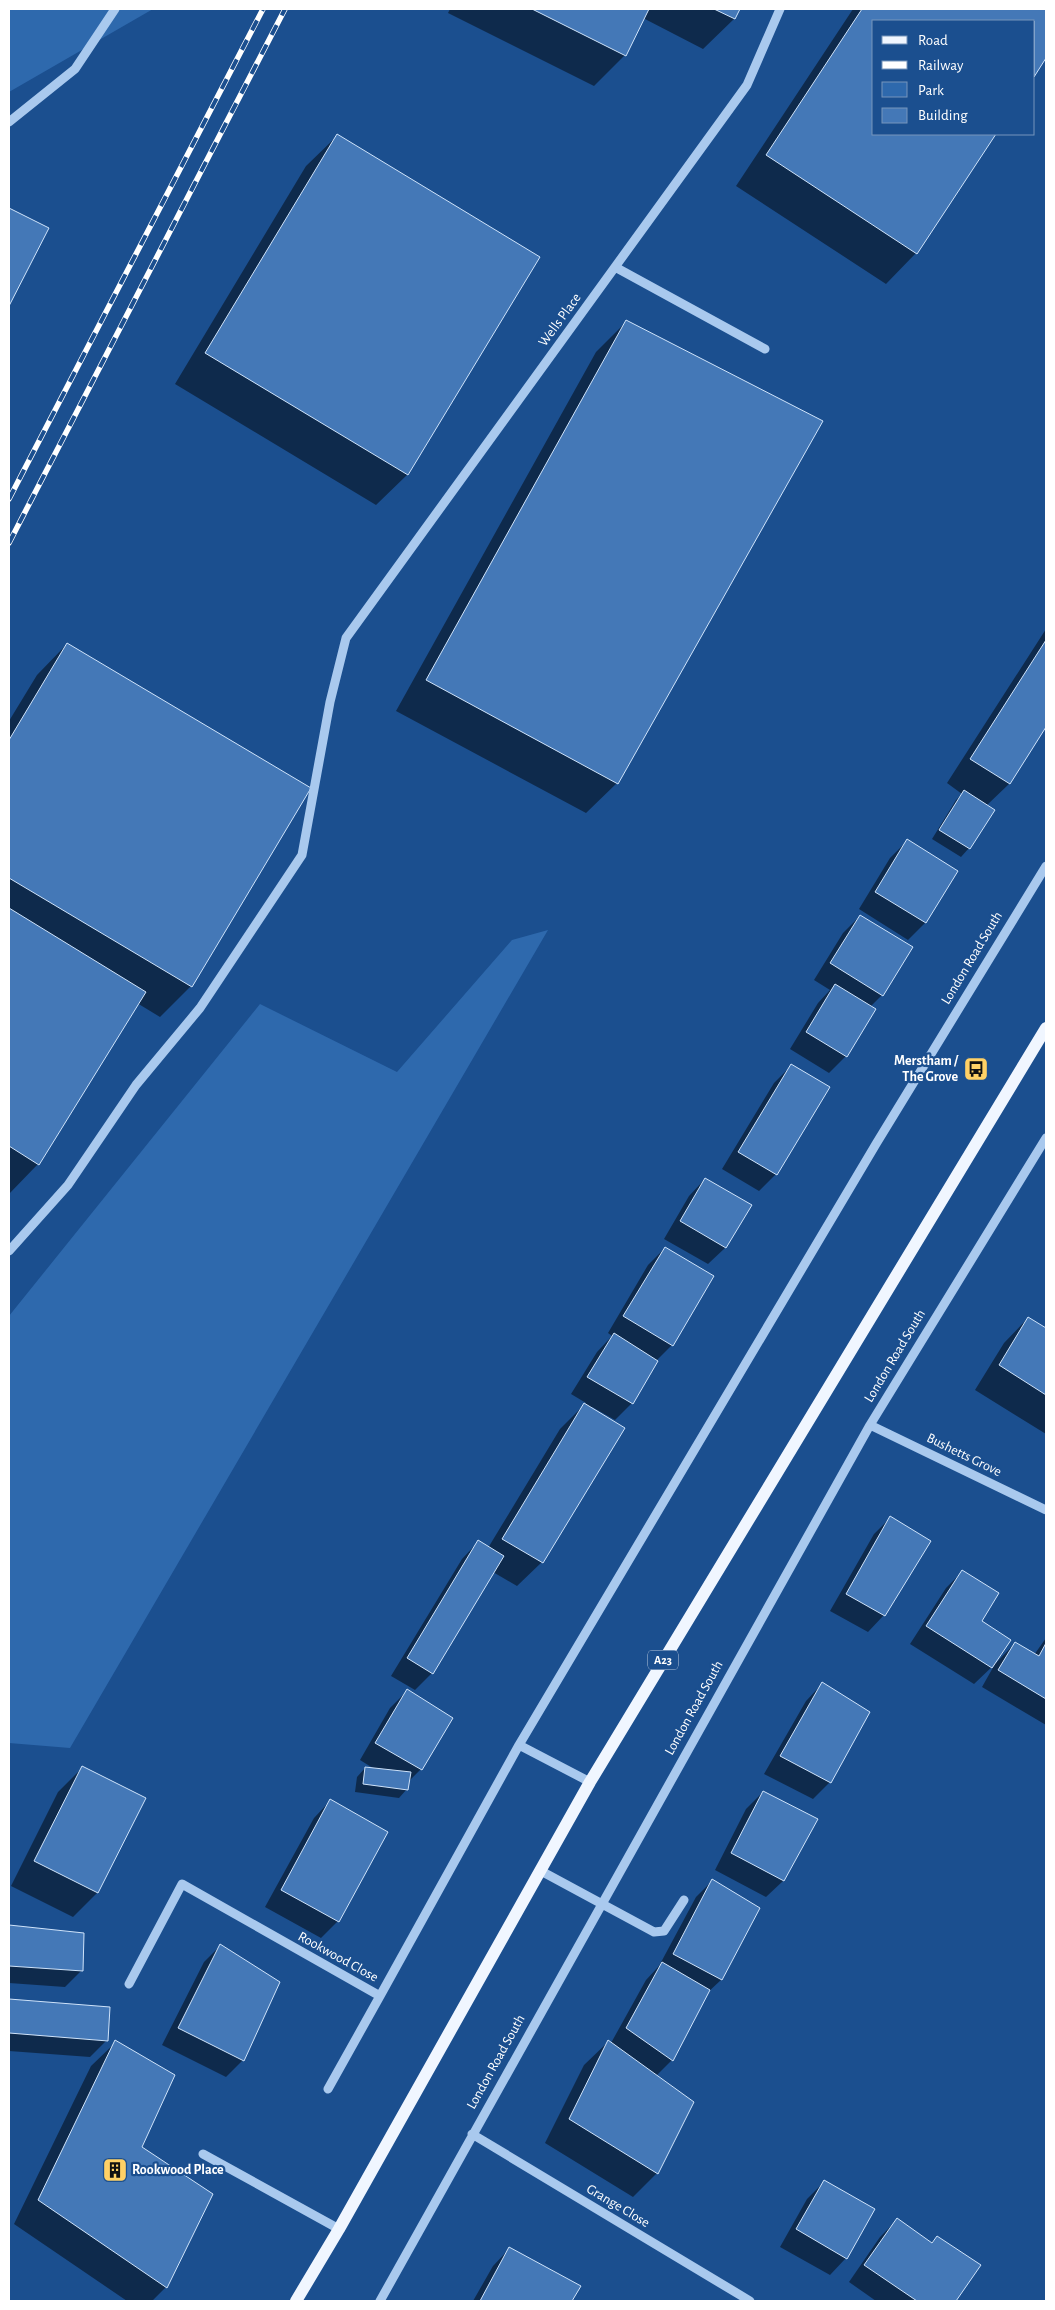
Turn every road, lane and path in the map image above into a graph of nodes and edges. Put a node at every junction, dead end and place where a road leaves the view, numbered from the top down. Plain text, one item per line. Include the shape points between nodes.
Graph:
1 (115, 9) edge
2 (780, 9) edge
3 (9, 122) edge
4 (615, 267) junction
5 (764, 349) dead end
6 (1046, 866) edge
7 (1046, 1028) edge
8 (1046, 1138) edge
9 (9, 1251) edge
10 (870, 1425) junction
11 (1046, 1510) edge
12 (520, 1746) junction
13 (590, 1782) junction
14 (541, 1871) junction
15 (684, 1900) dead end
16 (602, 1903) junction
17 (129, 1984) dead end
18 (380, 1996) junction
19 (328, 2089) dead end
20 (472, 2134) junction
21 (202, 2154) dead end
22 (339, 2229) junction
23 (296, 2301) edge
24 (380, 2301) edge
25 (750, 2301) edge

1 - 3 street via 75,69
2 - 4 street, Wells Place via 747,85
4 - 5 street
4 - 9 street, Wells Place via 346,638 330,702 302,855 200,1008 136,1085 68,1185
6 - 12 street, London Road South via 876,1144
7 - 13 main road, A23
8 - 10 street, London Road South
10 - 11 street, Bushetts Grove
10 - 16 street, London Road South
12 - 13 street
12 - 18 street, Rookwood Close
13 - 14 main road, A23
14 - 16 street
14 - 22 main road, A23
15 - 16 street via 664,1931 654,1932
16 - 20 street, London Road South
17 - 18 street, Rookwood Close via 182,1884
18 - 19 street
20 - 24 street, London Road South
20 - 25 street, Grange Close
21 - 22 street
22 - 23 main road, A23

